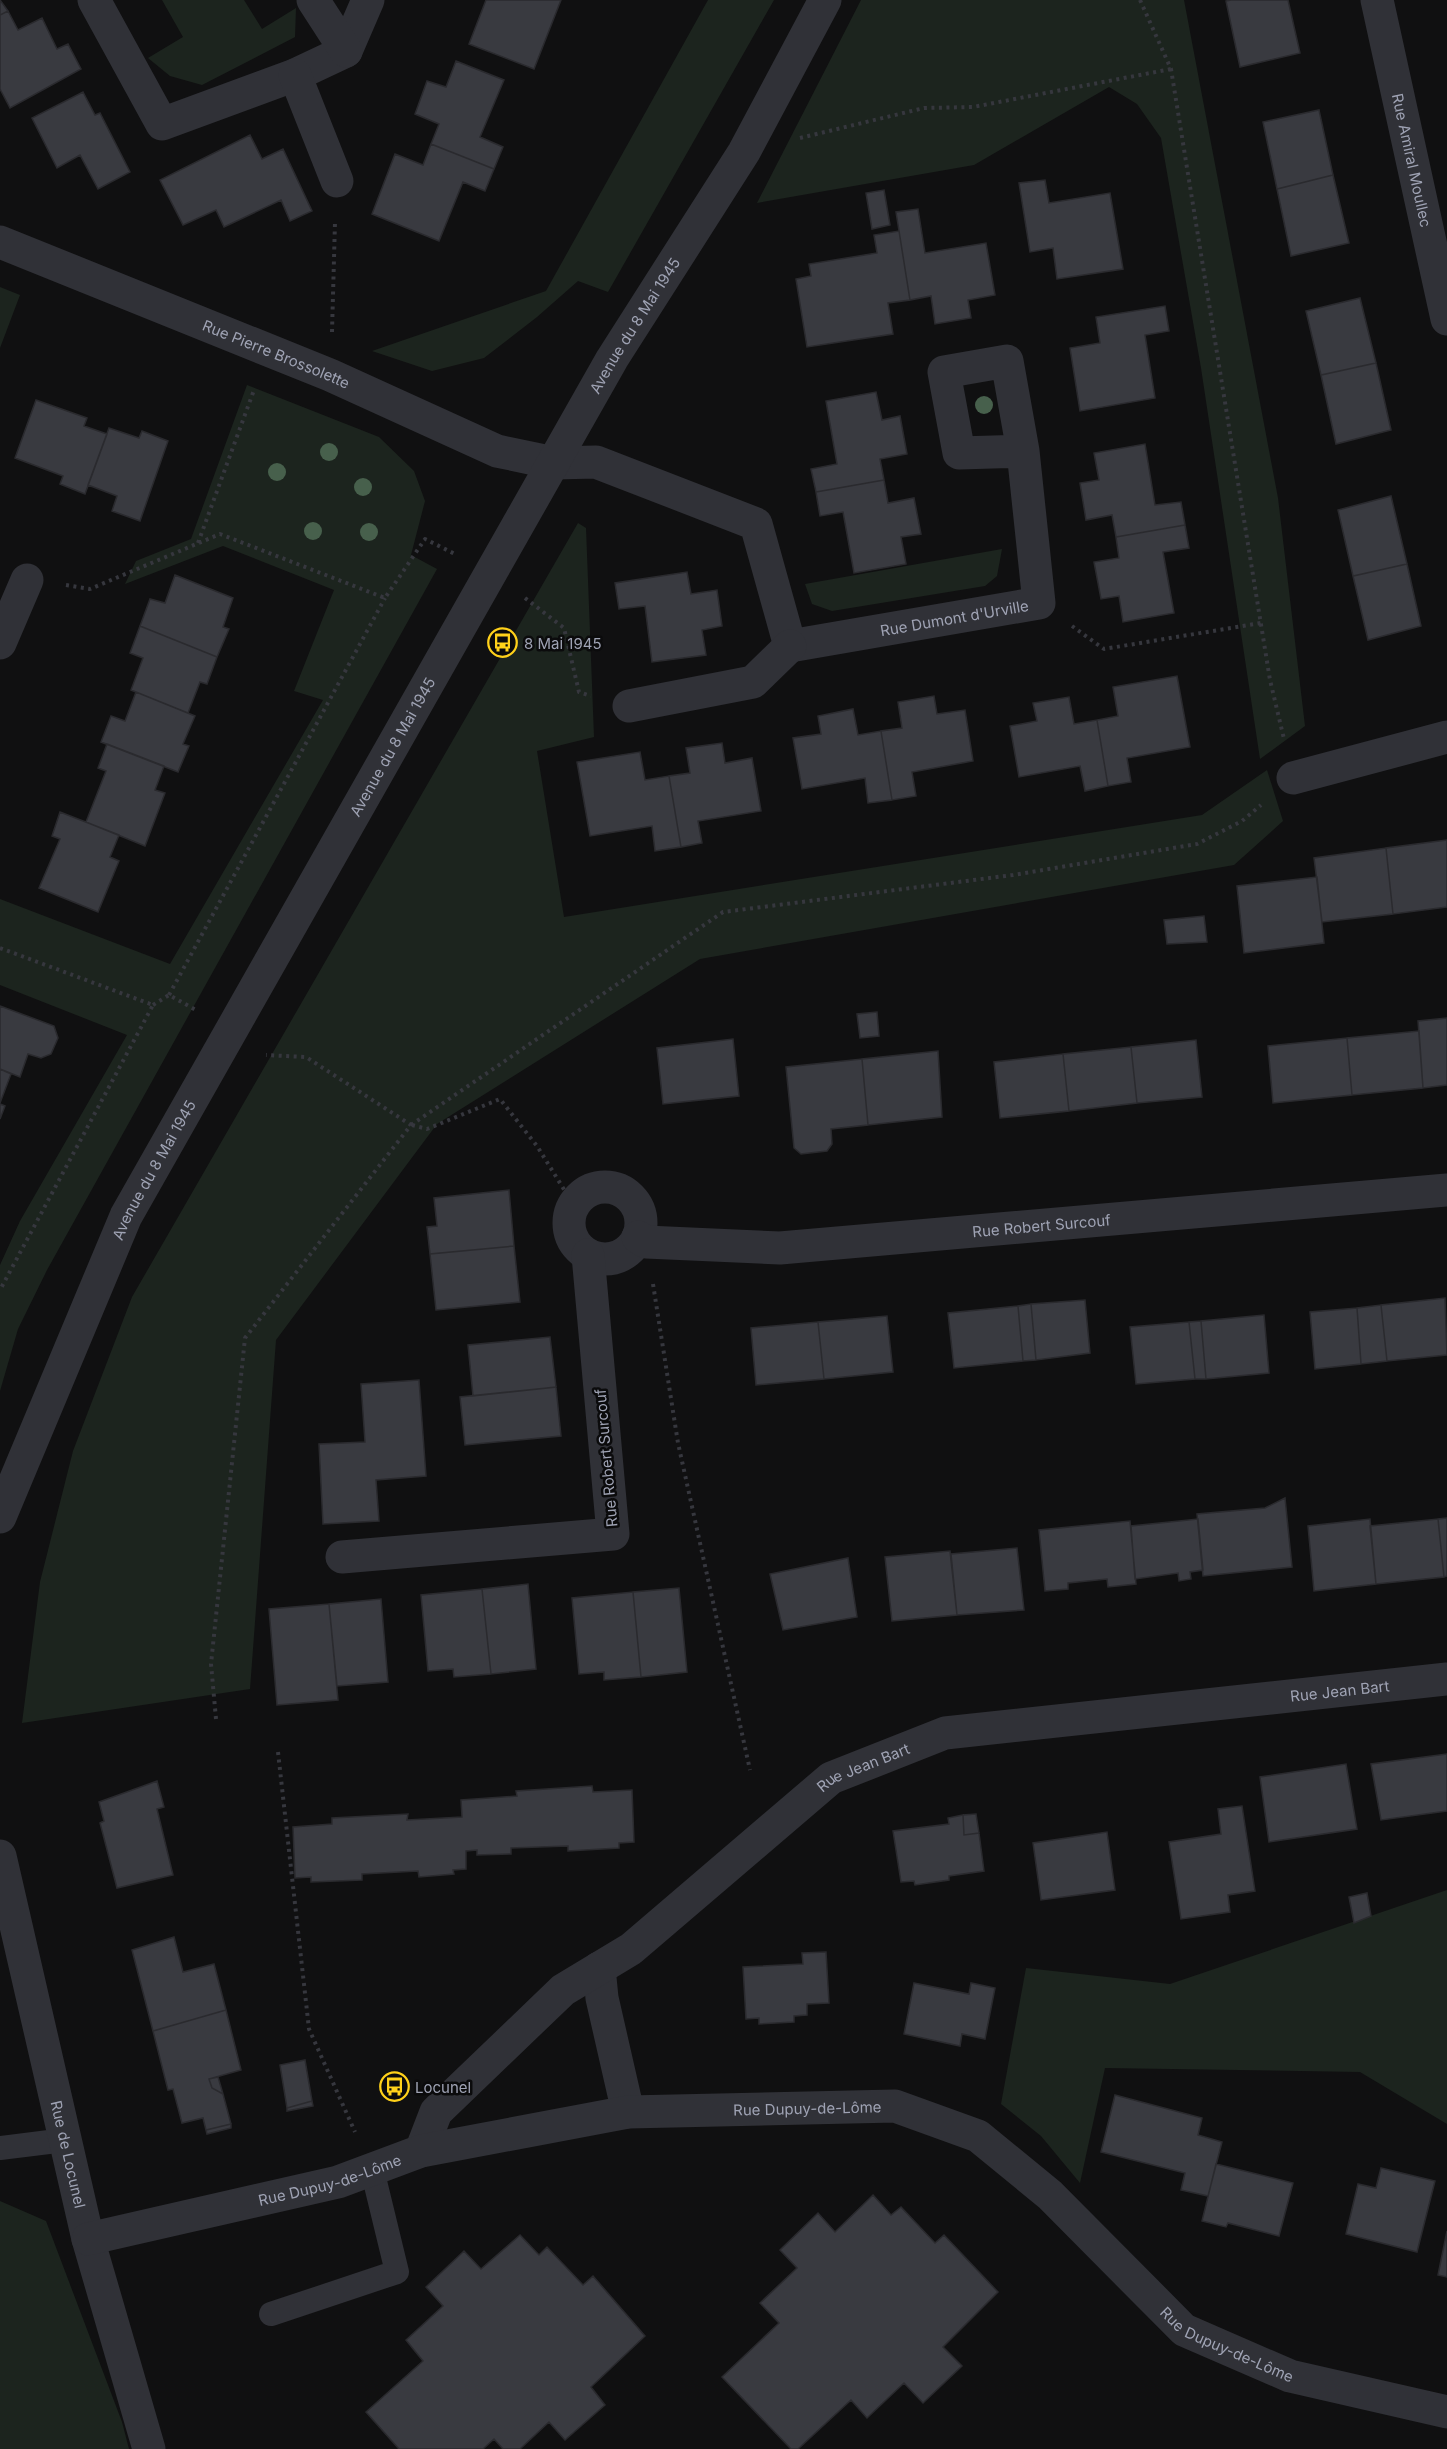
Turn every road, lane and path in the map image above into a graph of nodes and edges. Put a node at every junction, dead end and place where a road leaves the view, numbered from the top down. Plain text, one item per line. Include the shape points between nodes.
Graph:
1 (94, 0) edge
2 (313, 0) edge
3 (368, 0) edge
4 (825, 0) edge
5 (1140, 0) edge
6 (1377, 0) edge
7 (346, 51) junction
8 (1171, 69) junction
9 (295, 75) junction
10 (744, 152) junction
11 (337, 181) joint
12 (0, 242) edge
13 (1447, 319) edge
14 (268, 350) junction
15 (330, 375) junction
16 (1023, 451) dead end
17 (554, 463) junction
18 (198, 543) junction
19 (491, 572) junction
20 (27, 580) joint
21 (385, 598) junction
22 (1039, 603) junction
23 (1261, 623) junction
24 (0, 643) edge
25 (790, 646) junction
26 (629, 706) joint
27 (1447, 737) edge
28 (1293, 778) junction
29 (0, 948) edge
30 (169, 995) dead end
31 (232, 1030) junction
32 (411, 1125) junction
33 (1447, 1190) edge
34 (573, 1204) junction
35 (642, 1240) junction
36 (588, 1255) junction
37 (0, 1290) edge
38 (0, 1517) edge
39 (342, 1557) dead end
40 (1447, 1678) edge
41 (216, 1719) dead end
42 (278, 1752) dead end
43 (750, 1770) dead end
44 (0, 1856) edge
45 (599, 1968) junction
46 (628, 2112) junction
47 (65, 2140) junction
48 (0, 2148) edge
49 (421, 2151) junction
50 (372, 2169) junction
51 (88, 2239) junction
52 (272, 2314) dead end
53 (1447, 2412) edge
54 (149, 2449) edge

1 - 9 street via 162,124
2 - 7 street
3 - 7 street
4 - 10 street, Avenue du 8 Mai 1945
5 - 8 path
6 - 13 street, Rue Amiral Moullec
7 - 9 street
8 - 10 path via 973,107 924,108
8 - 23 path
9 - 11 street
10 - 17 street, Avenue du 8 Mai 1945 via 612,359
11 - 15 path
12 - 14 street, Rue Pierre Brossolette
14 - 15 street, Rue Pierre Brossolette
14 - 18 path
15 - 17 street, Rue Pierre Brossolette via 489,447
16 - 22 street, Rue Dumont d'Urville
17 - 19 street, Avenue du 8 Mai 1945
17 - 25 street via 596,462 756,524
18 - 20 path via 90,589
18 - 21 path via 220,534
19 - 21 path via 424,538
19 - 26 path via 564,628 579,692
19 - 31 street, Avenue du 8 Mai 1945
20 - 24 street
21 - 30 path
22 - 23 path via 1104,649
22 - 25 street, Rue Dumont d'Urville
23 - 28 path
25 - 26 street via 753,682
27 - 28 street
28 - 32 path via 1242,821 1197,844 1013,875 723,912
29 - 37 path via 153,1005
31 - 32 path via 236,1053 306,1057
31 - 38 street, Avenue du 8 Mai 1945 via 126,1216
32 - 34 path via 428,1129 500,1099 537,1146
32 - 41 path via 245,1338 211,1664
33 - 35 street, Rue Robert Surcouf via 780,1248
34 - 35 street via 592,1188 615,1188 626,1194 640,1213
34 - 36 street via 570,1233 579,1249
35 - 36 street via 612,1258
35 - 43 path via 678,1443
36 - 39 street, Rue Robert Surcouf via 613,1534
40 - 45 street, Rue Jean Bart via 945,1733 831,1778 631,1949
42 - 50 path via 309,2029
44 - 47 street, Rue de Locunel
45 - 46 street
45 - 49 street, Rue Jean Bart via 563,1990 436,2112
46 - 49 street, Rue Dupuy-de-Lôme
46 - 53 street, Rue Dupuy-de-Lôme via 895,2106 978,2136 1050,2195 1184,2330 1290,2376
47 - 48 lane
47 - 51 street, Rue de Locunel
49 - 50 street, Rue Dupuy-de-Lôme
50 - 51 street, Rue Dupuy-de-Lôme via 338,2182
50 - 52 lane via 396,2272
51 - 54 street, Rue de Locunel

